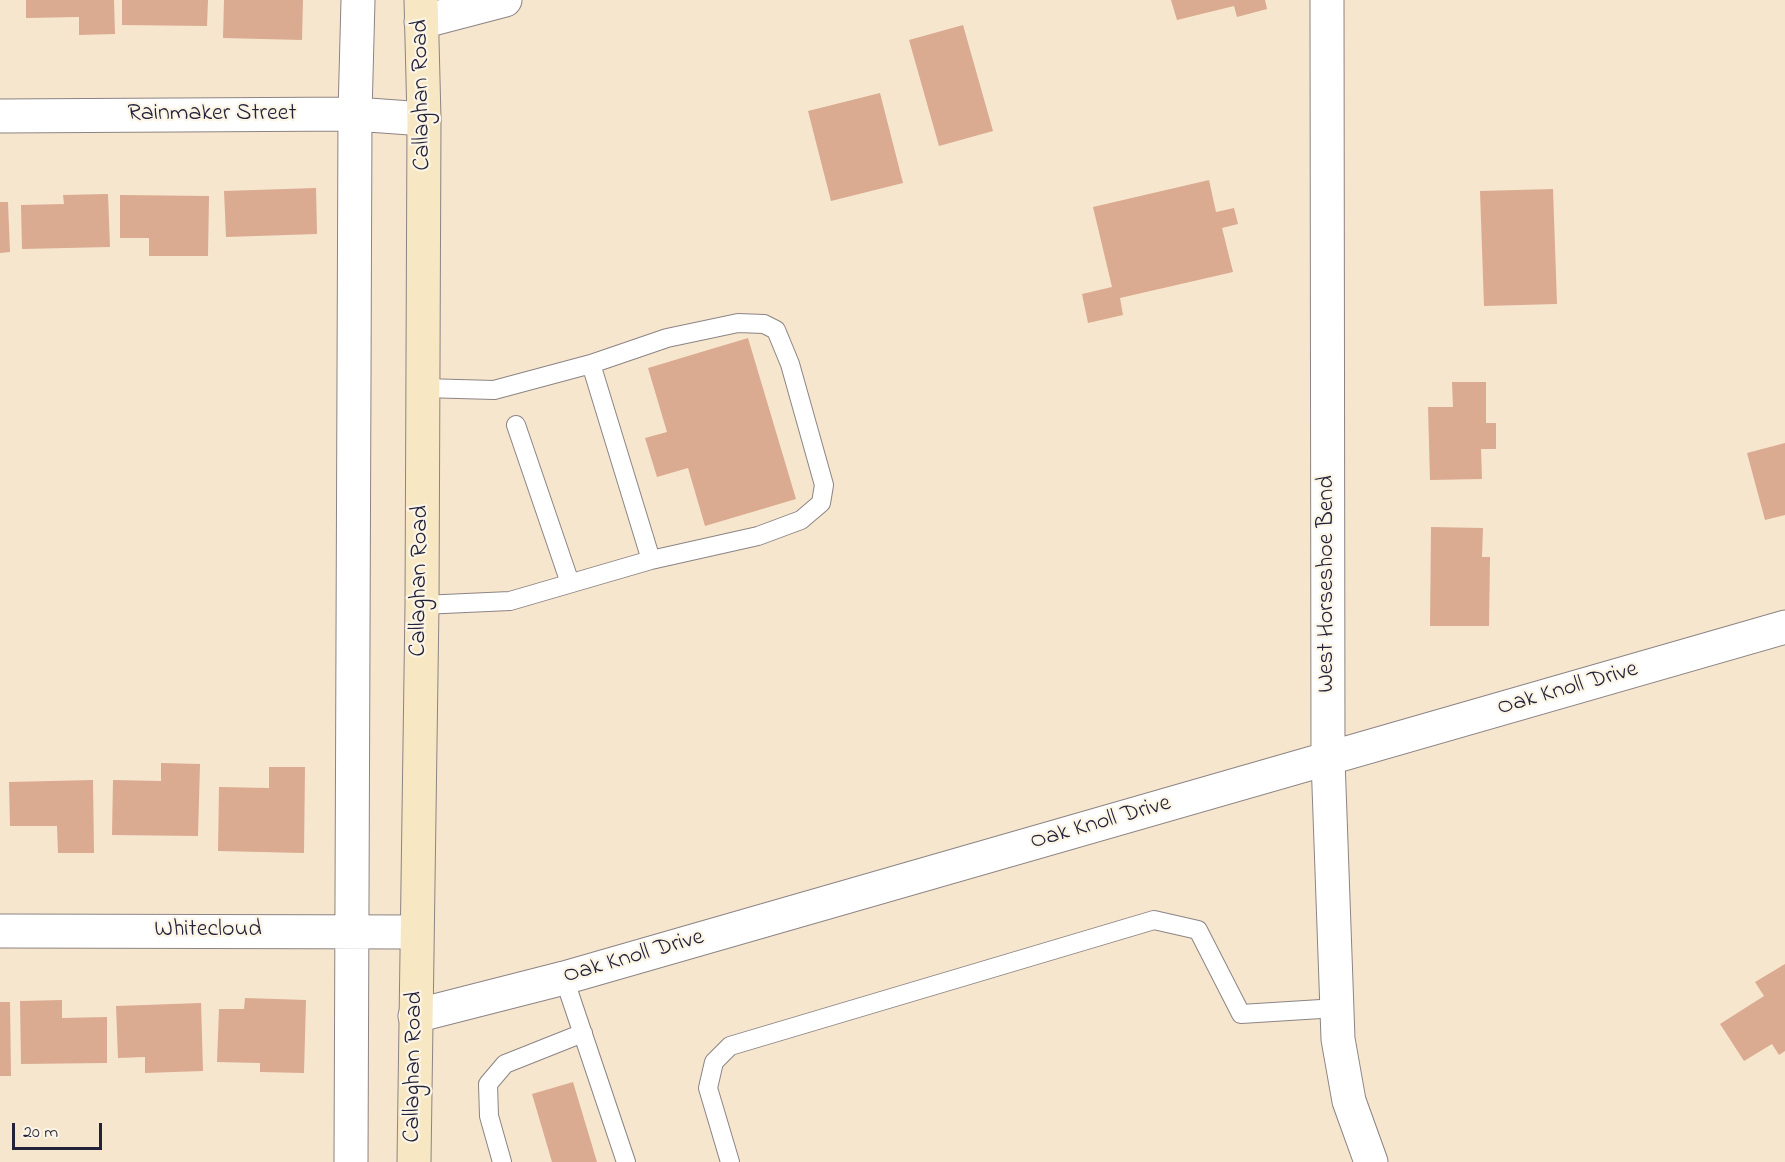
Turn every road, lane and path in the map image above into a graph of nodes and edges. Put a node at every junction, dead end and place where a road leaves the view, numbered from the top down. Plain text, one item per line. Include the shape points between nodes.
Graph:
1 (358, 0) edge
2 (505, 0) edge
3 (1327, 0) edge
4 (421, 11) edge
5 (355, 114) junction
6 (0, 116) edge
7 (424, 119) junction
8 (591, 364) junction
9 (423, 388) junction
10 (516, 426) dead end
11 (651, 560) junction
12 (570, 583) junction
13 (422, 605) junction
14 (1785, 627) edge
15 (1328, 759) junction
16 (0, 930) edge
17 (353, 931) junction
18 (416, 932) junction
19 (564, 978) junction
20 (1337, 1008) junction
21 (415, 1016) junction
22 (583, 1033) junction
23 (351, 1162) edge
24 (414, 1162) edge
25 (502, 1162) edge
26 (626, 1162) edge
27 (730, 1162) edge
28 (1371, 1162) edge

1 - 5 street
2 - 4 street
3 - 15 street, West Horseshoe Bend
4 - 7 main road, Callaghan Road
5 - 6 street, Rainmaker Street
5 - 7 street, Rainmaker Street
5 - 17 street
7 - 9 main road, Callaghan Road
8 - 9 lane via 494,390
8 - 11 lane
8 - 11 lane via 668,338 738,323 764,324 776,330 790,364 824,485 821,503 801,520 758,536
9 - 13 main road, Callaghan Road
10 - 12 lane
11 - 12 lane
12 - 13 lane via 510,601
13 - 18 main road, Callaghan Road
14 - 15 street, Oak Knoll Drive
15 - 19 street, Oak Knoll Drive
15 - 20 street, West Horseshoe Bend
16 - 17 street, Whitecloud
17 - 18 street, Whitecloud
17 - 23 street
18 - 21 main road, Callaghan Road
19 - 21 street, Oak Knoll Drive
19 - 22 lane
20 - 27 lane via 1241,1014 1198,930 1154,920 730,1046 714,1062 708,1088
20 - 28 street, West Horseshoe Bend via 1349,1101
21 - 24 main road, Callaghan Road
22 - 25 lane via 505,1064 488,1084 489,1116
22 - 26 lane

